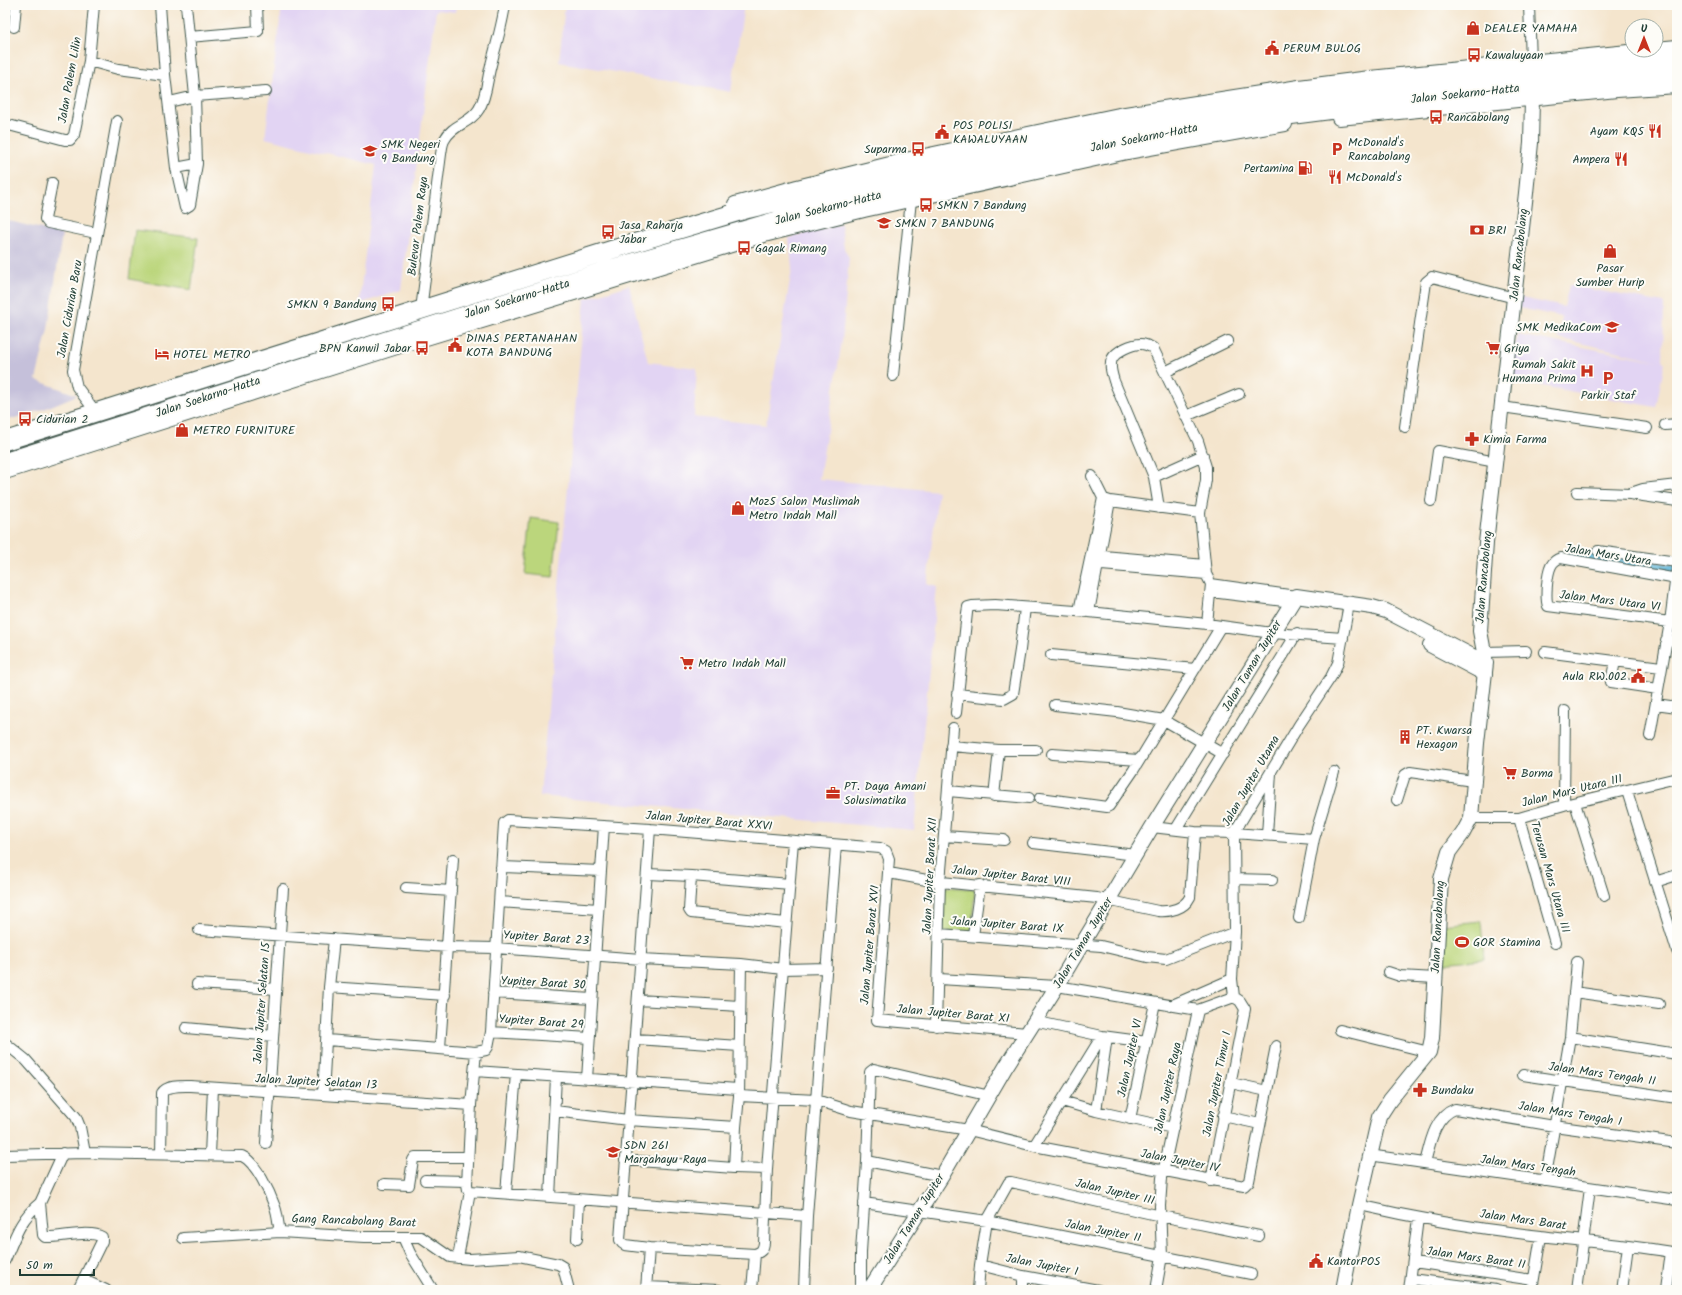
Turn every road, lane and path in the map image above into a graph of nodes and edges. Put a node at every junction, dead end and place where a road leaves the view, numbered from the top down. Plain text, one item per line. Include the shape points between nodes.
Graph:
1 (16, 5) edge
2 (94, 5) edge
3 (160, 5) edge
4 (186, 5) edge
5 (257, 5) edge
6 (505, 5) edge
7 (1529, 5) edge
8 (14, 27) dead end
9 (190, 37) junction
10 (1677, 47) edge
11 (1664, 48) edge
12 (1624, 52) edge
13 (1677, 59) edge
14 (89, 61) junction
15 (1531, 62) junction
16 (1677, 74) edge
17 (165, 75) junction
18 (1644, 76) junction
19 (1677, 86) edge
20 (1617, 90) junction
21 (266, 91) dead end
22 (194, 96) junction
23 (1532, 99) junction
24 (169, 102) junction
25 (1221, 111) junction
26 (1199, 120) junction
27 (117, 121) dead end
28 (5, 124) edge
29 (1040, 132) junction
30 (1060, 137) junction
31 (1045, 158) junction
32 (198, 164) junction
33 (176, 168) junction
34 (1017, 176) junction
35 (52, 183) dead end
36 (910, 200) junction
37 (96, 234) junction
38 (619, 240) junction
39 (645, 240) junction
40 (1515, 298) junction
41 (422, 302) junction
42 (1228, 341) dead end
43 (367, 346) junction
44 (400, 346) junction
45 (268, 355) junction
46 (1165, 372) junction
47 (893, 376) dead end
48 (1239, 394) dead end
49 (92, 407) junction
50 (1502, 407) junction
51 (1186, 416) junction
52 (1677, 424) edge
53 (1665, 425) dead end
54 (1405, 427) dead end
55 (1647, 428) dead end
56 (103, 430) junction
57 (5, 434) edge
58 (5, 441) edge
59 (82, 448) junction
60 (1203, 455) junction
61 (5, 462) edge
62 (1496, 462) junction
63 (5, 472) edge
64 (1092, 476) dead end
65 (1154, 477) junction
66 (1677, 485) edge
67 (1577, 492) dead end
68 (1630, 494) junction
69 (1106, 500) junction
70 (1431, 501) dead end
71 (1677, 501) edge
72 (1159, 508) junction
73 (1200, 513) junction
74 (1598, 551) dead end
75 (1095, 560) junction
76 (1677, 562) edge
77 (1206, 570) junction
78 (1676, 575) edge
79 (1211, 588) junction
80 (1294, 599) junction
81 (1547, 604) joint
82 (1348, 607) junction
83 (1025, 608) junction
84 (1084, 612) junction
85 (1670, 622) junction
86 (1207, 624) junction
87 (1221, 626) junction
88 (1272, 633) junction
89 (1297, 634) junction
90 (1343, 638) junction
91 (1666, 640) junction
92 (1677, 641) edge
93 (1526, 651) dead end
94 (1545, 652) dead end
95 (1051, 655) dead end
96 (1615, 661) junction
97 (1485, 663) junction
98 (1661, 668) junction
99 (1195, 669) junction
100 (1658, 689) junction
101 (957, 694) junction
102 (1656, 704) junction
103 (1055, 705) dead end
104 (1677, 707) edge
105 (1565, 711) dead end
106 (956, 713) dead end
107 (1164, 720) junction
108 (953, 728) dead end
109 (1650, 736) dead end
110 (1206, 742) junction
111 (951, 746) junction
112 (999, 750) junction
113 (1034, 751) dead end
114 (1052, 754) dead end
115 (1223, 754) junction
116 (1139, 760) junction
117 (1271, 771) junction
118 (1334, 772) dead end
119 (1677, 778) edge
120 (1473, 781) junction
121 (948, 791) junction
122 (1627, 791) junction
123 (994, 796) junction
124 (1029, 798) dead end
125 (1040, 798) dead end
126 (1397, 800) dead end
127 (1575, 803) junction
128 (1564, 805) junction
129 (1471, 818) junction
130 (1520, 818) junction
131 (604, 826) junction
132 (1152, 827) junction
133 (650, 829) junction
134 (1176, 829) junction
135 (1195, 832) junction
136 (1234, 832) junction
137 (1267, 835) junction
138 (944, 836) junction
139 (1314, 839) junction
140 (1004, 840) dead end
141 (793, 841) junction
142 (1033, 843) dead end
143 (836, 845) junction
144 (1136, 855) junction
145 (454, 859) dead end
146 (501, 866) junction
147 (601, 871) junction
148 (888, 873) junction
149 (648, 874) junction
150 (1677, 875) edge
151 (691, 876) junction
152 (1234, 879) junction
153 (1272, 880) dead end
154 (940, 882) junction
155 (1656, 882) junction
156 (790, 884) junction
157 (980, 886) junction
158 (406, 888) dead end
159 (283, 889) dead end
160 (451, 890) junction
161 (1604, 896) dead end
162 (1108, 901) junction
163 (499, 902) junction
164 (598, 909) junction
165 (1298, 918) dead end
166 (1673, 922) edge
167 (786, 923) junction
168 (199, 930) dead end
169 (1235, 932) junction
170 (280, 934) junction
171 (939, 934) junction
172 (973, 936) junction
173 (334, 939) junction
174 (1082, 944) junction
175 (1555, 944) dead end
176 (448, 947) junction
177 (495, 948) junction
178 (1677, 951) edge
179 (595, 955) junction
180 (641, 959) junction
181 (1577, 962) dead end
182 (741, 964) junction
183 (827, 968) junction
184 (783, 969) junction
185 (1388, 972) dead end
186 (1436, 978) junction
187 (939, 979) junction
188 (1232, 979) junction
189 (197, 984) dead end
190 (1057, 986) junction
191 (329, 987) junction
192 (276, 989) junction
193 (1574, 992) junction
194 (493, 993) junction
195 (445, 995) junction
196 (1234, 997) junction
197 (592, 999) junction
198 (638, 1000) junction
199 (1155, 1003) junction
200 (1659, 1004) dead end
201 (740, 1006) junction
202 (1170, 1006) junction
203 (1198, 1010) junction
204 (877, 1020) joint
205 (1034, 1021) junction
206 (936, 1026) junction
207 (186, 1028) dead end
208 (1340, 1030) dead end
209 (491, 1032) junction
210 (1027, 1033) junction
211 (273, 1036) junction
212 (1105, 1037) junction
213 (1570, 1037) junction
214 (590, 1038) junction
215 (636, 1039) junction
216 (327, 1040) junction
217 (1146, 1042) junction
218 (5, 1043) edge
219 (739, 1046) junction
220 (1276, 1046) dead end
221 (440, 1048) junction
222 (476, 1052) junction
223 (1429, 1052) junction
224 (1677, 1054) edge
225 (475, 1071) junction
226 (516, 1074) junction
227 (1523, 1075) dead end
228 (556, 1077) junction
229 (587, 1079) junction
230 (631, 1082) junction
231 (1562, 1082) junction
232 (1231, 1083) junction
233 (213, 1088) junction
234 (1267, 1090) junction
235 (269, 1092) junction
236 (739, 1093) junction
237 (323, 1095) junction
238 (990, 1096) junction
239 (773, 1097) junction
240 (1677, 1098) edge
241 (1062, 1101) junction
242 (816, 1103) junction
243 (471, 1105) junction
244 (1096, 1111) junction
245 (555, 1112) junction
246 (869, 1114) junction
247 (1223, 1116) junction
248 (1130, 1119) junction
249 (628, 1120) junction
250 (1260, 1124) junction
251 (1554, 1126) junction
252 (736, 1127) junction
253 (1173, 1128) junction
254 (969, 1130) junction
255 (266, 1143) dead end
256 (1677, 1143) edge
257 (1034, 1146) junction
258 (63, 1153) junction
259 (85, 1153) junction
260 (161, 1154) junction
261 (5, 1155) edge
262 (210, 1155) junction
263 (1372, 1156) junction
264 (468, 1157) junction
265 (625, 1160) junction
266 (867, 1161) junction
267 (1425, 1163) junction
268 (734, 1168) junction
269 (767, 1169) junction
270 (1164, 1171) junction
271 (942, 1176) junction
272 (425, 1180) dead end
273 (467, 1181) junction
274 (1212, 1181) junction
275 (1545, 1181) junction
276 (384, 1184) dead end
277 (1590, 1188) junction
278 (470, 1191) junction
279 (506, 1193) junction
280 (550, 1197) junction
281 (579, 1199) junction
282 (1677, 1200) edge
283 (623, 1202) junction
284 (864, 1203) junction
285 (40, 1204) junction
286 (1362, 1206) junction
287 (765, 1212) junction
288 (920, 1212) junction
289 (807, 1216) junction
290 (1161, 1216) junction
291 (1418, 1218) junction
292 (987, 1221) junction
293 (280, 1232) junction
294 (1259, 1236) dead end
295 (1540, 1236) junction
296 (403, 1237) junction
297 (183, 1238) dead end
298 (577, 1239) dead end
299 (1583, 1241) junction
300 (1628, 1246) junction
301 (649, 1248) junction
302 (1674, 1253) edge
303 (755, 1254) junction
304 (1162, 1256) junction
305 (458, 1258) junction
306 (5, 1260) edge
307 (1414, 1262) junction
308 (980, 1265) junction
309 (1252, 1274) dead end
310 (1023, 1276) junction
311 (1412, 1279) junction
312 (84, 1280) junction
313 (1533, 1285) edge
314 (1066, 1286) edge
315 (646, 1288) edge
316 (871, 1289) edge
317 (78, 1290) edge
318 (106, 1290) edge
319 (433, 1290) edge
320 (569, 1290) edge
321 (718, 1290) edge
322 (752, 1290) edge
323 (804, 1290) edge
324 (978, 1290) edge
325 (1022, 1290) edge
326 (1098, 1290) edge
327 (1156, 1290) edge
328 (1343, 1290) edge
329 (1410, 1290) edge
330 (1496, 1290) edge
331 (1577, 1290) edge
332 (1622, 1290) edge
333 (1666, 1290) edge

1 - 8 street
2 - 14 street, Jalan Palem Lilin
3 - 17 street
4 - 9 street
5 - 9 street via 258,31
6 - 41 street, Bulevar Palem Raya via 486,91 479,110 445,139
7 - 15 street
9 - 22 street
10 - 11 main road
12 - 15 main road, Jalan Soekarno-Hatta
13 - 25 highway, Jalan Soekarno-Hatta via 1396,87
14 - 17 street via 118,69
14 - 28 street, Jalan Palem Lilin via 74,135 70,140
15 - 25 main road, Jalan Soekarno-Hatta via 1370,78
16 - 18 highway, Jalan Soekarno-Hatta
17 - 24 street
18 - 20 highway
18 - 25 highway, Jalan Soekarno-Hatta via 1393,102
19 - 20 main road, Jalan Soekarno-Hatta
20 - 23 main road, Jalan Soekarno-Hatta
21 - 22 street
22 - 24 street
22 - 32 street
23 - 34 main road, Jalan Soekarno-Hatta via 1287,124 1127,152
23 - 40 main road, Jalan Rancabolang via 1531,143
24 - 33 street
25 - 26 highway, Jalan Soekarno-Hatta
25 - 29 main road, Jalan Soekarno-Hatta via 1119,115
26 - 30 highway, Jalan Soekarno-Hatta
26 - 31 highway, Jalan Soekarno-Hatta
27 - 37 street, Jalan Cidurian Baru
29 - 30 highway
29 - 38 main road, Jalan Soekarno-Hatta via 910,159 797,187 736,203
30 - 39 highway, Jalan Soekarno-Hatta via 748,209
31 - 34 highway
31 - 43 highway, Jalan Soekarno-Hatta via 793,216 612,268
32 - 33 street
32 - 33 street via 190,205 185,208
34 - 36 main road, Jalan Soekarno-Hatta
35 - 37 street via 45,219 48,224
36 - 44 main road, Jalan Soekarno-Hatta via 742,240
36 - 47 street
37 - 49 street, Jalan Cidurian Baru via 73,370 77,387
38 - 39 highway
38 - 41 main road, Jalan Soekarno-Hatta
39 - 45 highway, Jalan Soekarno-Hatta
40 - 50 main road, Jalan Rancabolang
40 - 54 street via 1432,277 1426,282
41 - 45 main road, Jalan Soekarno-Hatta
42 - 46 street
43 - 44 highway
43 - 56 highway, Jalan Soekarno-Hatta
44 - 59 main road, Jalan Soekarno-Hatta
45 - 49 main road, Jalan Soekarno-Hatta
45 - 58 highway, Jalan Soekarno-Hatta
46 - 51 street
46 - 65 street via 1153,348 1146,345 1134,345 1115,354 1112,360 1114,381
48 - 51 street
49 - 57 main road, Jalan Soekarno-Hatta
50 - 55 street
50 - 62 main road, Jalan Rancabolang
51 - 60 street
52 - 53 street
56 - 59 highway
56 - 61 highway, Jalan Soekarno-Hatta
59 - 63 main road, Jalan Soekarno-Hatta
60 - 65 street
60 - 73 street via 1206,480
62 - 70 street via 1438,451
62 - 97 main road, Jalan Rancabolang via 1480,623
64 - 69 street
65 - 72 street
66 - 68 street via 1643,489
67 - 68 street
68 - 71 street
69 - 72 street
69 - 75 street
72 - 73 street
73 - 77 street
74 - 76 street, Jalan Mars Utara
75 - 77 street
75 - 84 street
77 - 79 street
78 - 81 street, Jalan Mars Utara via 1561,558 1551,566
78 - 85 street
79 - 80 street
79 - 86 street
80 - 82 main road
80 - 88 main road, Jalan Taman Jupiter
81 - 85 street, Jalan Mars Utara VI
82 - 90 street, Jalan Jupiter Utama
82 - 97 main road via 1386,616
83 - 84 street
83 - 101 street via 1013,694 1004,698
83 - 101 street via 995,605 968,607
84 - 86 street
85 - 91 street
86 - 87 street
87 - 88 street
87 - 99 street
88 - 89 street
88 - 110 main road, Jalan Taman Jupiter
89 - 90 street
89 - 115 street
90 - 117 street, Jalan Jupiter Utama via 1338,663 1331,677
91 - 92 street
91 - 98 street
93 - 97 street
94 - 96 street
95 - 99 street
96 - 98 street
96 - 100 street via 1611,682
97 - 120 main road, Jalan Rancabolang
98 - 100 street
99 - 107 street
100 - 102 street
101 - 106 street
102 - 104 street
102 - 109 street
103 - 107 street
105 - 128 street
107 - 110 street
107 - 116 street
108 - 111 street, Jalan Jupiter Barat XII
110 - 115 street
110 - 132 main road, Jalan Taman Jupiter
111 - 112 street
111 - 121 street, Jalan Jupiter Barat XII
112 - 113 street
112 - 123 street
114 - 116 street
115 - 134 street
116 - 125 street via 1107,807
117 - 136 street, Jalan Jupiter Utama
117 - 137 street
118 - 139 street
119 - 122 street, Jalan Mars Utara III
120 - 126 street via 1410,772 1405,774
120 - 129 main road, Jalan Rancabolang
121 - 123 street
121 - 138 street, Jalan Jupiter Barat XII
122 - 127 street, Jalan Mars Utara III
122 - 155 street
123 - 124 street
127 - 128 street, Jalan Mars Utara III
127 - 161 street
128 - 130 street, Jalan Mars Utara III
129 - 130 street, Jalan Mars Utara III
129 - 186 main road, Jalan Rancabolang via 1449,852 1442,872
130 - 175 street, Terusan Mars Utara III
131 - 133 street, Jalan Jupiter Barat XXVI
131 - 146 street, Jalan Jupiter Barat XXVI via 508,820 504,823
131 - 147 street
132 - 134 street
132 - 144 main road, Jalan Taman Jupiter
133 - 141 street, Jalan Jupiter Barat XXVI
133 - 149 street
134 - 135 street
135 - 136 street
135 - 162 street, Jalan Jupiter Barat VIII via 1190,897 1187,903 1167,912
136 - 137 street
136 - 152 street, Jalan Jupiter Utama
137 - 139 street
138 - 140 street
138 - 154 street, Jalan Jupiter Barat XII
139 - 165 street
141 - 143 street, Jalan Jupiter Barat XXVI
141 - 156 street
142 - 144 street
143 - 148 street, Jalan Jupiter Barat XXVI via 880,848 886,851 889,859
143 - 183 street
144 - 162 main road, Jalan Taman Jupiter
145 - 160 street
146 - 147 street
146 - 163 street
147 - 164 street
148 - 154 street, Jalan Jupiter Barat VIII
148 - 204 street, Jalan Jupiter Barat XVI
149 - 151 street
149 - 180 street
150 - 155 street
151 - 156 street
151 - 167 street via 691,913
152 - 153 street
152 - 169 street, Jalan Jupiter Utama
154 - 157 street, Jalan Jupiter Barat VIII
154 - 171 street, Jalan Jupiter Barat XII
155 - 166 street
156 - 167 street
157 - 162 street, Jalan Jupiter Barat VIII
157 - 172 street
158 - 160 street
159 - 170 street, Jalan Jupiter Selatan 15
160 - 176 street
162 - 174 main road, Jalan Taman Jupiter
163 - 164 street
163 - 177 street
164 - 179 street
166 - 178 street
167 - 184 street
168 - 170 street, Yupiter Barat 23
169 - 174 street, Jalan Jupiter Barat IX via 1166,959
169 - 188 street, Jalan Jupiter Utama
170 - 173 street, Yupiter Barat 23
170 - 192 street, Jalan Jupiter Selatan 15
171 - 172 street, Jalan Jupiter Barat IX
171 - 187 street, Jalan Jupiter Barat XII
172 - 174 street, Jalan Jupiter Barat IX
173 - 176 street, Yupiter Barat 23
173 - 191 street
174 - 190 main road, Jalan Taman Jupiter
176 - 177 street, Yupiter Barat 23
176 - 195 street
177 - 179 street, Yupiter Barat 23
177 - 194 street
179 - 180 street, Yupiter Barat 23
179 - 197 street
180 - 182 street, Yupiter Barat 23
180 - 198 street
181 - 193 street
182 - 184 street, Yupiter Barat 23
182 - 201 street
183 - 184 street, Yupiter Barat 23
183 - 242 street
184 - 239 street
185 - 186 street via 1400,976
186 - 223 main road, Jalan Rancabolang
187 - 190 street
187 - 206 street, Jalan Jupiter Barat XII
188 - 196 street, Jalan Jupiter Utama
188 - 202 street
189 - 192 street
190 - 199 street
190 - 205 main road, Jalan Taman Jupiter
191 - 195 street
191 - 216 street
192 - 211 street, Jalan Jupiter Selatan 15
193 - 200 street
193 - 213 street
194 - 197 street, Yupiter Barat 30
194 - 209 street
195 - 221 street
196 - 203 street
196 - 232 street, Jalan Jupiter Timur I via 1240,1000 1245,1009
197 - 214 street
198 - 201 street
198 - 215 street
199 - 202 street
199 - 217 street, Jalan Jupiter VI
201 - 219 street
202 - 203 street
203 - 253 street, Jalan Jupiter Raya
204 - 206 street, Jalan Jupiter Barat XI
205 - 210 main road, Jalan Taman Jupiter
205 - 212 street
206 - 210 street, Jalan Jupiter Barat XI
207 - 211 street
208 - 223 street
209 - 214 street, Yupiter Barat 29
209 - 222 street via 486,1050
210 - 238 main road, Jalan Taman Jupiter
211 - 235 street, Jalan Jupiter Selatan 15
212 - 217 street
212 - 241 street
212 - 244 street
213 - 224 street
213 - 231 street
214 - 229 street
215 - 219 street
215 - 230 street
216 - 221 street
216 - 237 street
217 - 248 street, Jalan Jupiter VI
218 - 259 street via 26,1060 76,1117
219 - 236 street
220 - 234 street, Jalan Jupiter IV
221 - 222 street
222 - 225 street
223 - 263 main road, Jalan Rancabolang via 1384,1107 1379,1117
225 - 226 street, Jalan Jupiter IV
225 - 243 street
226 - 228 street, Jalan Jupiter IV
226 - 279 street
227 - 231 street, Jalan Mars Tengah II
228 - 229 street, Jalan Jupiter IV
228 - 245 street
229 - 230 street, Jalan Jupiter IV
230 - 236 street, Jalan Jupiter IV
230 - 249 street
231 - 240 street, Jalan Mars Tengah II
231 - 251 street
232 - 234 street
232 - 247 street, Jalan Jupiter Timur I
233 - 235 street, Jalan Jupiter Selatan 13
233 - 260 street, Jalan Jupiter Selatan 13 via 190,1086 163,1090
233 - 262 street
234 - 250 street, Jalan Jupiter IV
235 - 237 street, Jalan Jupiter Selatan 13
235 - 255 street, Jalan Jupiter Selatan 15
236 - 239 street, Jalan Jupiter IV
236 - 252 street
237 - 243 street, Jalan Jupiter Selatan 13
238 - 246 street via 874,1069 870,1072
238 - 254 main road, Jalan Taman Jupiter
239 - 242 street, Jalan Jupiter IV
239 - 269 street
241 - 244 street
241 - 257 street
242 - 246 street, Jalan Jupiter IV
242 - 289 street
243 - 264 street
244 - 248 street
245 - 249 street
245 - 280 street
246 - 254 street, Jalan Jupiter IV
246 - 266 street
247 - 250 street
247 - 274 street, Jalan Jupiter Timur I
248 - 253 street
249 - 252 street
249 - 265 street
250 - 274 street, Jalan Jupiter IV via 1247,1184 1244,1186
251 - 256 street, Jalan Mars Tengah I
251 - 267 street, Jalan Mars Tengah I via 1459,1109 1451,1110 1434,1130
251 - 275 street
252 - 268 street
253 - 270 street, Jalan Jupiter Raya
254 - 257 street, Jalan Jupiter IV
254 - 271 main road, Jalan Taman Jupiter
257 - 270 street, Jalan Jupiter IV
258 - 259 street
258 - 261 street
258 - 285 street
259 - 260 street
260 - 262 street
262 - 293 street via 247,1158 275,1207
263 - 267 street, Jalan Mars Tengah
263 - 286 main road, Jalan Rancabolang
264 - 273 street
264 - 276 street via 415,1157 412,1160 409,1185
265 - 268 street
265 - 283 street
266 - 271 street
266 - 284 street
267 - 275 street, Jalan Mars Tengah
268 - 269 street
269 - 287 street
270 - 274 street, Jalan Jupiter IV
270 - 290 street, Jalan Jupiter Raya via 1165,1207
271 - 288 main road, Jalan Taman Jupiter
272 - 273 street
273 - 278 street
275 - 277 street, Jalan Mars Tengah
277 - 282 street, Jalan Mars Tengah
277 - 299 street
278 - 279 street
278 - 305 street
279 - 280 street
280 - 281 street
281 - 283 street
281 - 298 street
283 - 287 street
283 - 301 street via 620,1240 625,1245
284 - 288 street, Jalan Jupiter II
284 - 316 street
285 - 306 street via 22,1221
285 - 312 street via 45,1238 85,1234 102,1237 100,1247
286 - 291 street, Jalan Mars Barat
286 - 328 main road, Jalan Rancabolang
287 - 289 street
287 - 303 street via 763,1249
288 - 292 street, Jalan Jupiter II
288 - 316 main road, Jalan Taman Jupiter
289 - 323 street
290 - 292 street, Jalan Jupiter III via 1009,1182
290 - 294 street, Jalan Jupiter III
290 - 304 street, Jalan Jupiter Raya
291 - 295 street, Jalan Mars Barat
291 - 307 street
292 - 304 street, Jalan Jupiter II
292 - 308 street
293 - 296 street, Gang Rancabolang Barat
293 - 297 street, Gang Rancabolang Barat
295 - 299 street, Jalan Mars Barat
295 - 313 street
296 - 305 street, Gang Rancabolang Barat via 421,1237 450,1257
296 - 319 street
299 - 300 street, Jalan Mars Barat
299 - 331 street
300 - 302 street, Jalan Mars Barat
300 - 332 street
301 - 303 street
301 - 315 street
302 - 333 street
303 - 322 street
304 - 309 street, Jalan Jupiter II
304 - 327 street, Jalan Jupiter Raya
305 - 320 street, Gang Rancabolang Barat via 519,1256 558,1264 563,1267
307 - 311 street
307 - 313 street, Jalan Mars Barat II
308 - 310 street, Jalan Jupiter I
308 - 324 street
310 - 314 street, Jalan Jupiter I
310 - 325 street
311 - 329 street
311 - 330 street
312 - 317 street
312 - 318 street
314 - 326 street, Jalan Jupiter I
315 - 321 street

